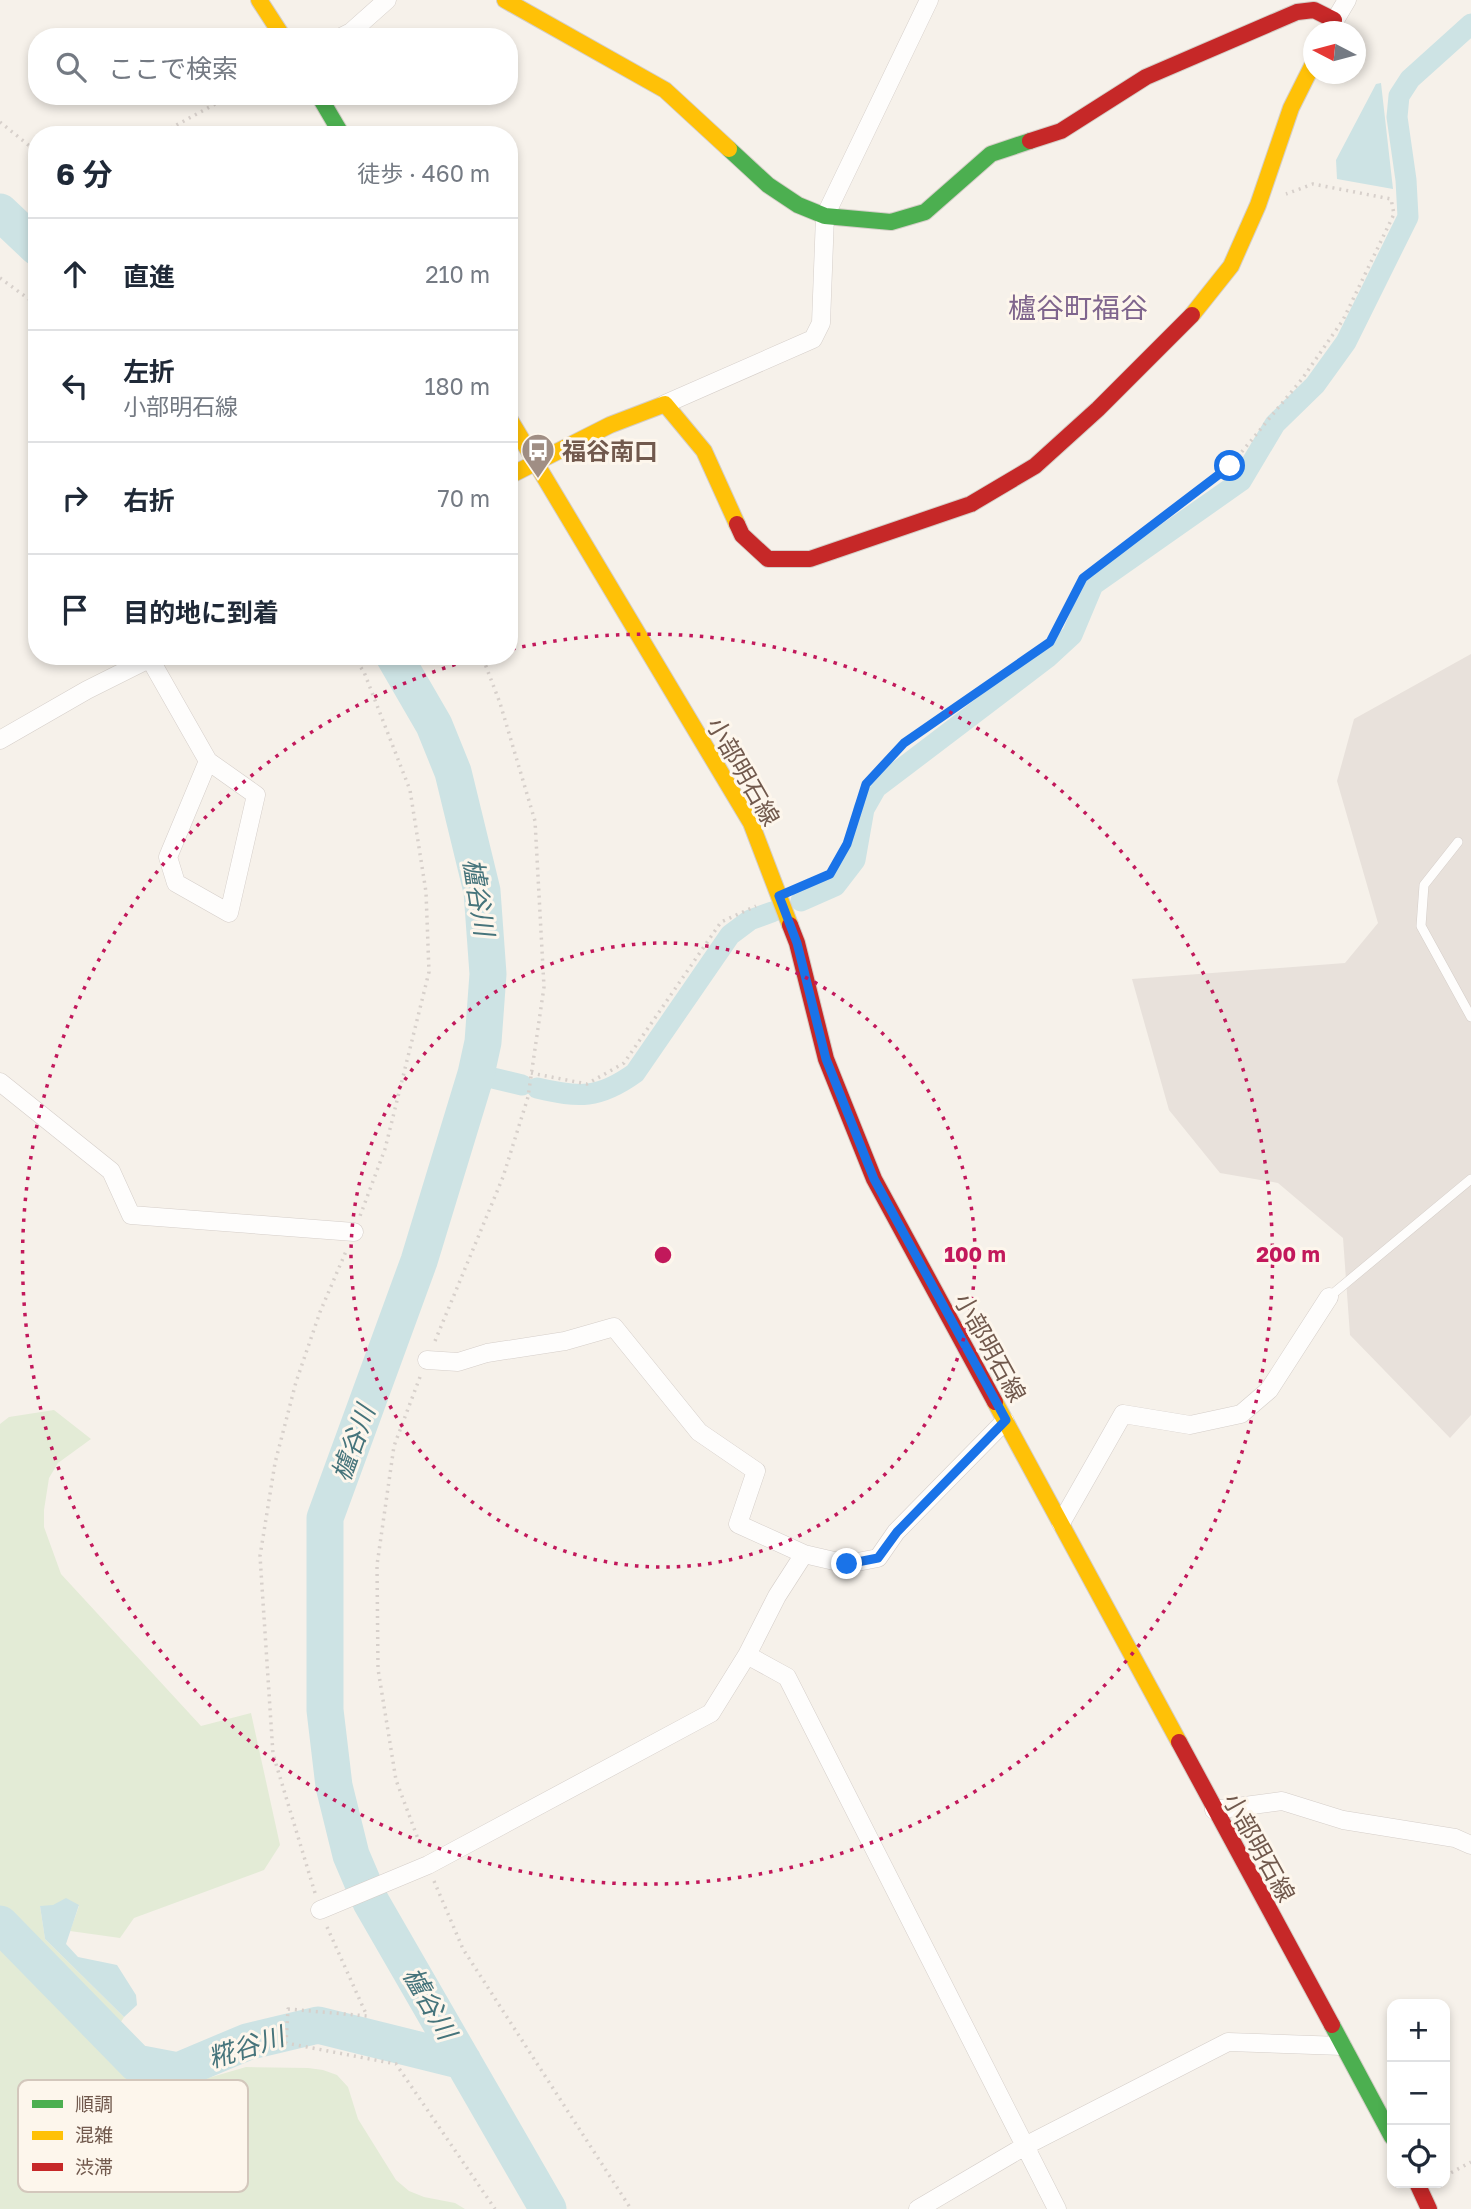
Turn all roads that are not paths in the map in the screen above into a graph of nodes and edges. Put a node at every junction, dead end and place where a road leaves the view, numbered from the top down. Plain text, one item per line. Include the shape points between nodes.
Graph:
1 (259, 0) edge
2 (387, 0) edge
3 (505, 0) edge
4 (929, 0) edge
5 (1347, 0) edge
6 (1326, 21) edge
7 (1334, 21) edge
8 (277, 28) edge
9 (356, 28) edge
10 (1303, 84) edge
11 (324, 105) edge
12 (337, 126) edge
13 (825, 216) junction
14 (666, 404) junction
15 (518, 433) edge
16 (535, 462) junction
17 (518, 471) edge
18 (136, 665) edge
19 (156, 665) edge
20 (0, 740) edge
21 (208, 761) junction
22 (1458, 842) dead end
23 (1471, 1017) edge
24 (0, 1083) edge
25 (1471, 1179) edge
26 (354, 1232) road end
27 (1329, 1297) joint
28 (427, 1360) road end
29 (1006, 1420) junction
30 (1061, 1523) junction
31 (804, 1555) junction
32 (747, 1655) junction
33 (1214, 1810) junction
34 (1471, 1845) edge
35 (320, 1910) road end
36 (1342, 2046) junction
37 (1387, 2128) edge
38 (1025, 2146) junction
39 (1419, 2188) edge
40 (918, 2209) edge
41 (1057, 2209) edge
42 (1429, 2209) edge

1 - 8 street
2 - 9 street
3 - 13 street via 665,90 768,185 797,205
4 - 13 street
5 - 7 street
6 - 13 street via 1314,10 1297,12 1146,77 1061,131 991,154 925,212 891,222
10 - 14 street via 1231,267 1185,324 1098,409 1035,466 971,504 810,559 768,559 742,535 704,451
11 - 12 street
13 - 14 street via 821,323 813,338
14 - 16 street
15 - 16 street, 小部明石線
16 - 17 street
16 - 29 street, 小部明石線 via 751,823 797,943 826,1059 874,1179
18 - 20 street
19 - 21 street
21 - 21 street via 256,795 229,913 176,883 168,857
22 - 23 lane via 1424,885 1421,926
24 - 26 street via 111,1171 131,1215
25 - 27 lane
27 - 30 street via 1269,1390 1241,1414 1190,1426 1123,1414
28 - 31 street via 458,1362 614,1327 699,1432 756,1471 738,1524
29 - 30 street, 小部明石線
29 - 31 street via 897,1532 878,1558 847,1564
30 - 33 street, 小部明石線
31 - 32 street
32 - 35 street via 711,1713 428,1865
32 - 38 street via 787,1677
33 - 34 street via 1282,1801 1343,1820 1455,1838
33 - 36 street, 小部明石線
36 - 37 street, 小部明石線
36 - 38 street via 1228,2042
38 - 40 street
38 - 41 street
39 - 42 street

